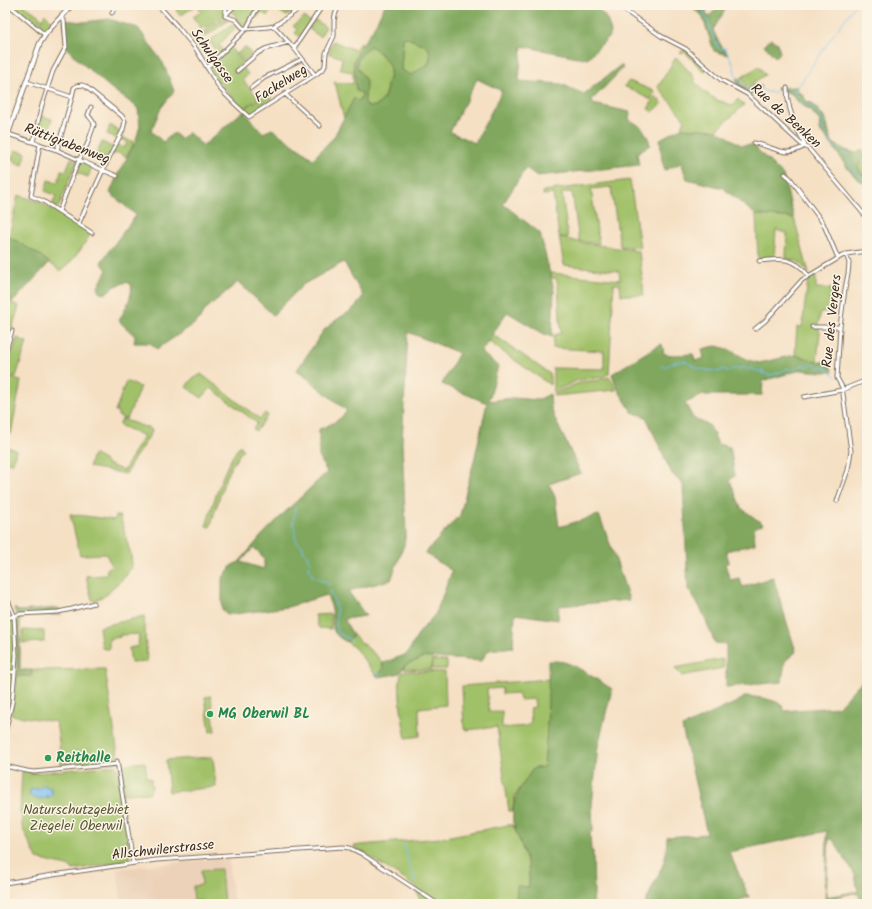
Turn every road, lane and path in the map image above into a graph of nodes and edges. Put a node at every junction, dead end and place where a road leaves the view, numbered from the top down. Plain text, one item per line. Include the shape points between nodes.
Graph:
1 (9, 5) edge
2 (72, 5) edge
3 (116, 5) edge
4 (158, 5) edge
5 (223, 5) edge
6 (235, 5) edge
7 (258, 5) edge
8 (305, 5) edge
9 (323, 5) edge
10 (339, 5) edge
11 (617, 5) edge
12 (112, 13) dead end
13 (225, 16) junction
14 (61, 17) junction
15 (274, 26) junction
16 (246, 29) junction
17 (44, 35) junction
18 (288, 42) junction
19 (294, 48) junction
20 (302, 58) junction
21 (207, 68) junction
22 (237, 71) dead end
23 (315, 75) junction
24 (27, 82) junction
25 (47, 88) junction
26 (251, 88) dead end
27 (787, 88) dead end
28 (285, 94) junction
29 (72, 97) junction
30 (91, 107) dead end
31 (249, 117) joint
32 (320, 126) dead end
33 (6, 133) edge
34 (5, 142) edge
35 (33, 142) junction
36 (754, 143) dead end
37 (40, 144) junction
38 (805, 146) junction
39 (57, 150) junction
40 (79, 160) junction
41 (103, 170) junction
42 (786, 174) dead end
43 (117, 176) dead end
44 (59, 211) junction
45 (867, 218) edge
46 (78, 223) junction
47 (92, 233) dead end
48 (867, 251) edge
49 (846, 254) junction
50 (838, 258) junction
51 (759, 261) dead end
52 (808, 275) junction
53 (812, 327) dead end
54 (840, 327) junction
55 (755, 329) dead end
56 (12, 332) dead end
57 (5, 354) edge
58 (867, 380) edge
59 (842, 390) junction
60 (804, 397) dead end
61 (837, 501) dead end
62 (5, 593) edge
63 (94, 603) dead end
64 (14, 615) junction
65 (5, 619) edge
66 (5, 672) edge
67 (15, 672) junction
68 (6, 726) edge
69 (5, 734) edge
70 (5, 766) edge
71 (133, 863) junction
72 (5, 884) edge
73 (438, 904) edge

1 - 17 street
2 - 14 main road
3 - 12 street
4 - 21 street, Schulgasse via 190,41
5 - 13 street via 226,9
6 - 13 street
7 - 16 street
8 - 15 street
9 - 19 street
10 - 23 street, Fackelweg via 334,21 334,36 326,53 324,68
11 - 38 street, Rue de Benken via 656,33 687,50 721,80 747,94
13 - 16 street via 236,20
14 - 17 main road
14 - 25 street via 64,20 66,47 54,67
15 - 16 street
15 - 18 street
16 - 21 street
17 - 24 main road
18 - 19 street
18 - 22 street via 259,52
19 - 20 street
20 - 23 street
20 - 26 street via 264,78
21 - 31 street, Schulgasse via 220,89
23 - 28 street, Fackelweg
24 - 25 street
24 - 33 main road
25 - 29 street
25 - 35 street
27 - 38 street via 788,105
28 - 31 street, Fackelweg
28 - 32 street
29 - 39 street
29 - 41 street via 76,86 84,86 125,121
30 - 40 street via 88,114 94,125
33 - 34 main road
33 - 35 street, Rüttigrabenweg
35 - 37 street, Rüttigrabenweg
36 - 38 street via 785,152
37 - 39 street, Rüttigrabenweg
37 - 44 street via 31,196
38 - 45 street, Rue de Benken
39 - 40 street, Rüttigrabenweg
40 - 41 street, Rüttigrabenweg
40 - 44 street
41 - 43 street, Rüttigrabenweg
41 - 46 street
42 - 50 street via 823,224
44 - 46 street
46 - 47 street
48 - 49 street
49 - 50 street
49 - 54 street, Rue des Vergers via 849,263
50 - 52 street
51 - 52 street via 789,261 800,266
52 - 55 street
53 - 54 street
54 - 59 street, Rue des Vergers via 838,378
56 - 57 street
58 - 59 street
59 - 60 street
59 - 61 street, Rue des Vergers via 851,451 848,470
62 - 64 street
63 - 64 street via 72,610
64 - 65 street
64 - 67 street
66 - 67 street
67 - 68 street via 12,703
68 - 69 street
70 - 71 street via 34,772 118,763
71 - 72 street, Allschwilerstrasse
71 - 73 street, Allschwilerstrasse via 343,847 356,851 378,864

